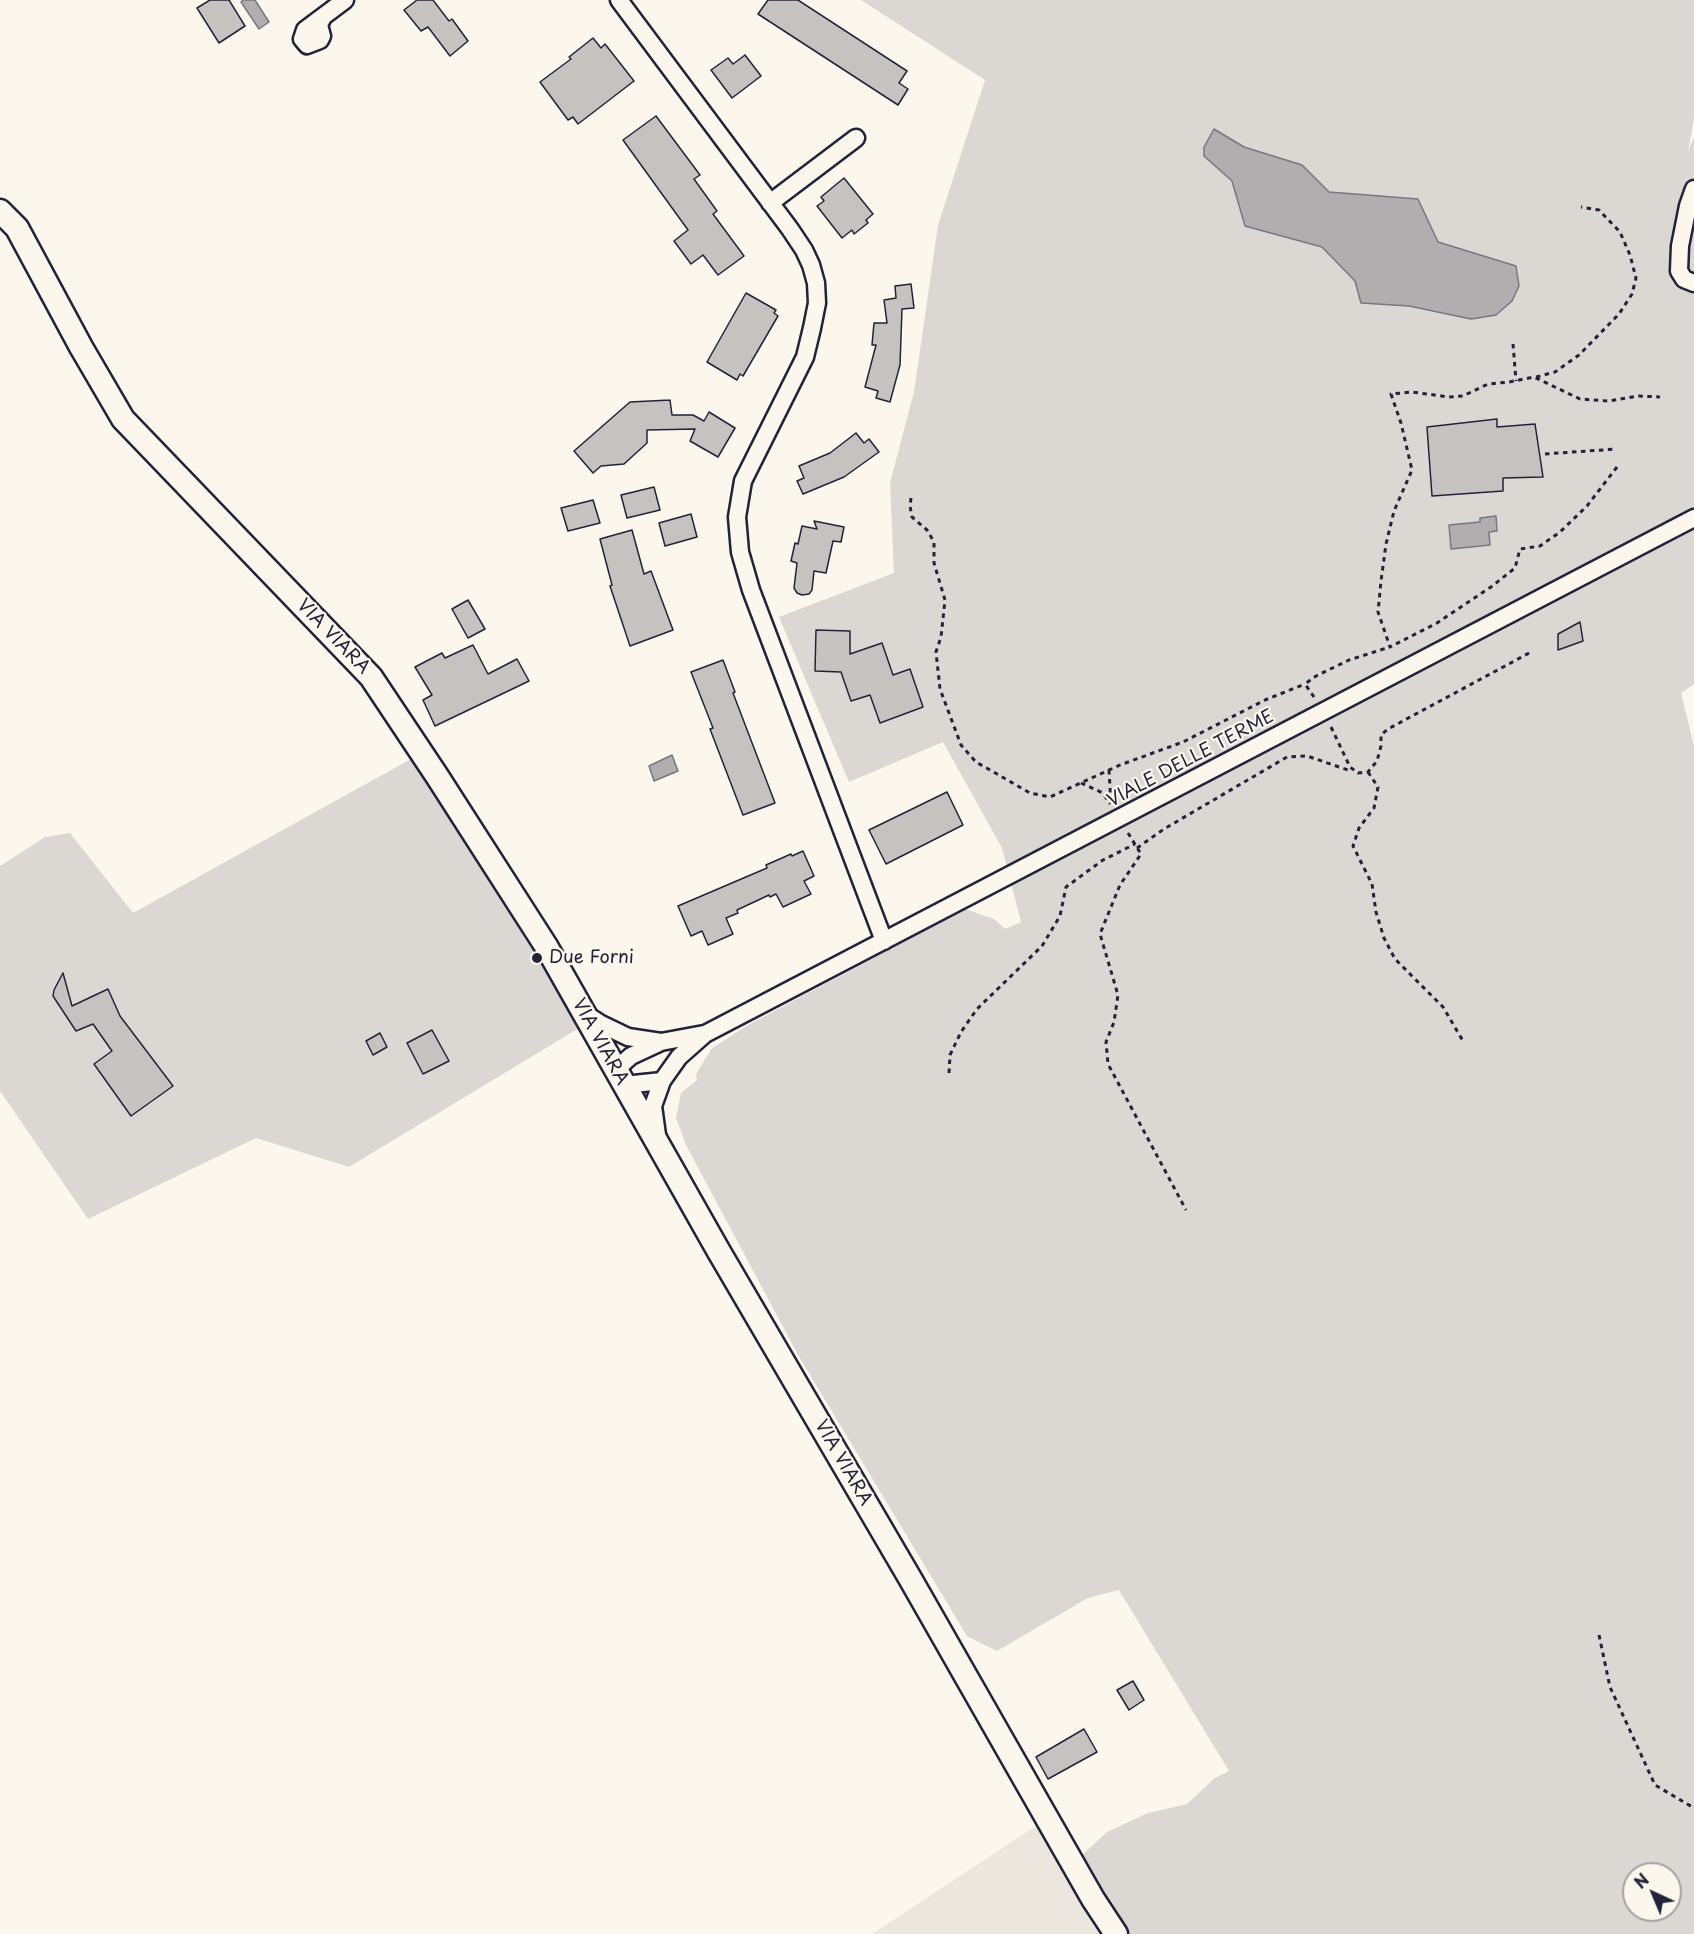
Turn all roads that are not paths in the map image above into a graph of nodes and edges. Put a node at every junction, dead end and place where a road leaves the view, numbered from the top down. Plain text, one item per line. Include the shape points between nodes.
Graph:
1 (345, 0) edge
2 (619, 0) edge
3 (323, 17) dead end
4 (856, 138) dead end
5 (1694, 189) edge
6 (770, 203) junction
7 (0, 211) edge
8 (1694, 283) edge
9 (1694, 518) edge
10 (884, 941) junction
11 (584, 1013) junction
12 (705, 1034) junction
13 (661, 1042) junction
14 (621, 1079) junction
15 (662, 1081) junction
16 (658, 1144) junction
17 (1116, 1934) edge

1 - 3 street
2 - 6 street
4 - 6 street
5 - 8 street via 1680,246 1679,271 1684,279
6 - 10 street via 804,250 813,274 817,303 805,357 743,481 737,517 740,552
7 - 11 main road, VIA VIARA via 17,228 123,419 371,676 546,946
9 - 10 street, VIALE DELLE TERME
10 - 12 street, VIALE DELLE TERME
11 - 13 street, VIALE DELLE TERME via 628,1036
11 - 14 main road, VIA VIARA
12 - 13 street, VIALE DELLE TERME
12 - 15 street, VIALE DELLE TERME via 679,1057
13 - 14 street, VIALE DELLE TERME via 622,1064
14 - 15 street
14 - 16 main road, VIA VIARA
15 - 16 street, VIALE DELLE TERME via 653,1106
16 - 17 main road, VIA VIARA

